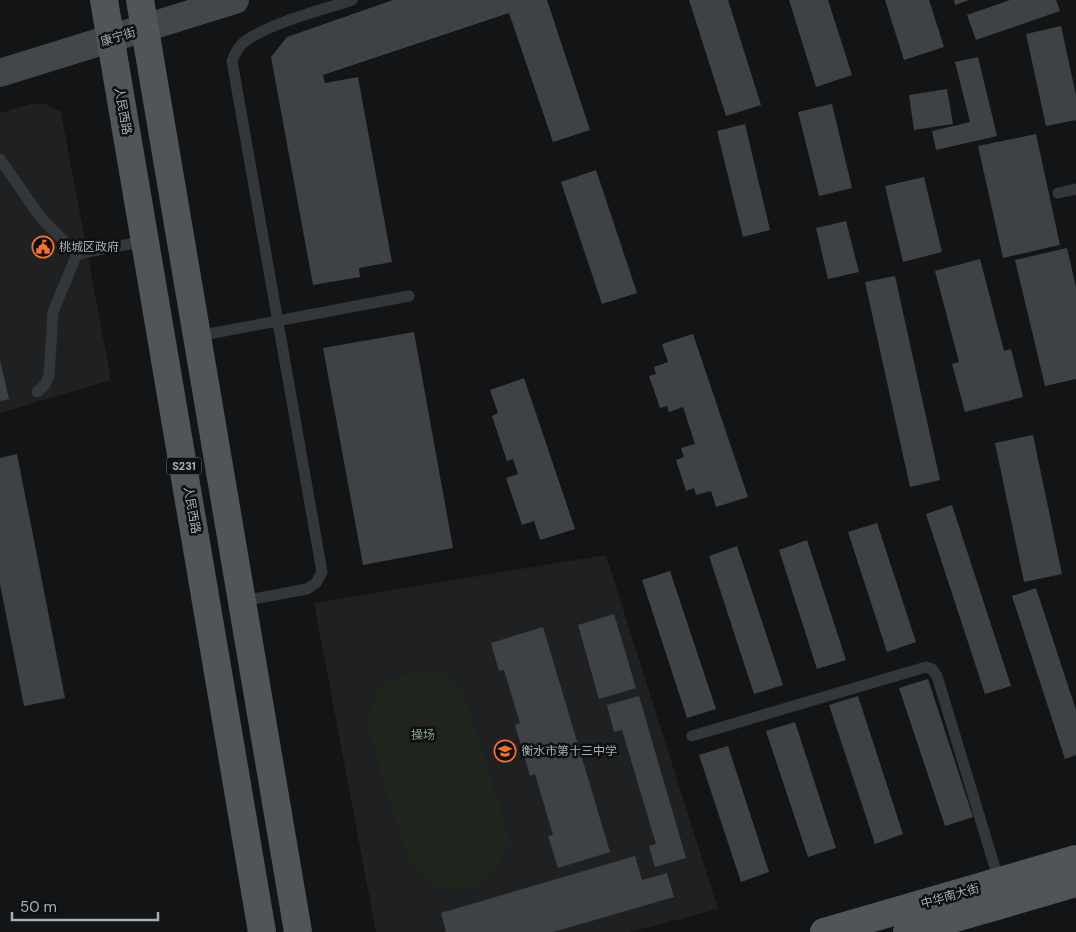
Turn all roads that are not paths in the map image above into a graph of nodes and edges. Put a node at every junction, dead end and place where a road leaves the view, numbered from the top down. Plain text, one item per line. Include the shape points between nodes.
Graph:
1 (104, 0) edge
2 (140, 0) edge
3 (235, 0) edge
4 (352, 0) edge
5 (145, 29) junction
6 (111, 39) junction
7 (0, 73) edge
8 (0, 159) edge
9 (1076, 189) edge
10 (1058, 193) dead end
11 (146, 241) junction
12 (77, 254) junction
13 (408, 296) dead end
14 (278, 321) junction
15 (198, 336) junction
16 (37, 392) dead end
17 (243, 601) junction
18 (692, 736) dead end
19 (1076, 859) edge
20 (999, 881) junction
21 (1076, 883) edge
22 (262, 932) edge
23 (298, 932) edge
24 (824, 932) edge
25 (907, 932) edge

1 - 6 main road, 人民西路 / S231
2 - 5 main road, S231
3 - 5 street, 康宁街
4 - 14 lane via 247,40 235,52 232,62
5 - 6 street, 康宁街
5 - 15 main road, S231
6 - 7 street, 康宁街
6 - 11 main road, 人民西路 / S231
8 - 12 lane via 41,218
9 - 10 lane
11 - 12 lane
11 - 22 main road, 人民西路 / S231
12 - 16 lane via 53,312 49,375
13 - 14 lane
14 - 15 lane
14 - 17 lane via 322,572 316,583 307,589
15 - 17 main road, S231
17 - 23 main road, S231
18 - 20 lane via 926,667 932,669 938,676
19 - 20 main road, 中华南大街
20 - 24 main road, 中华南大街
21 - 25 main road, 中华南大街

